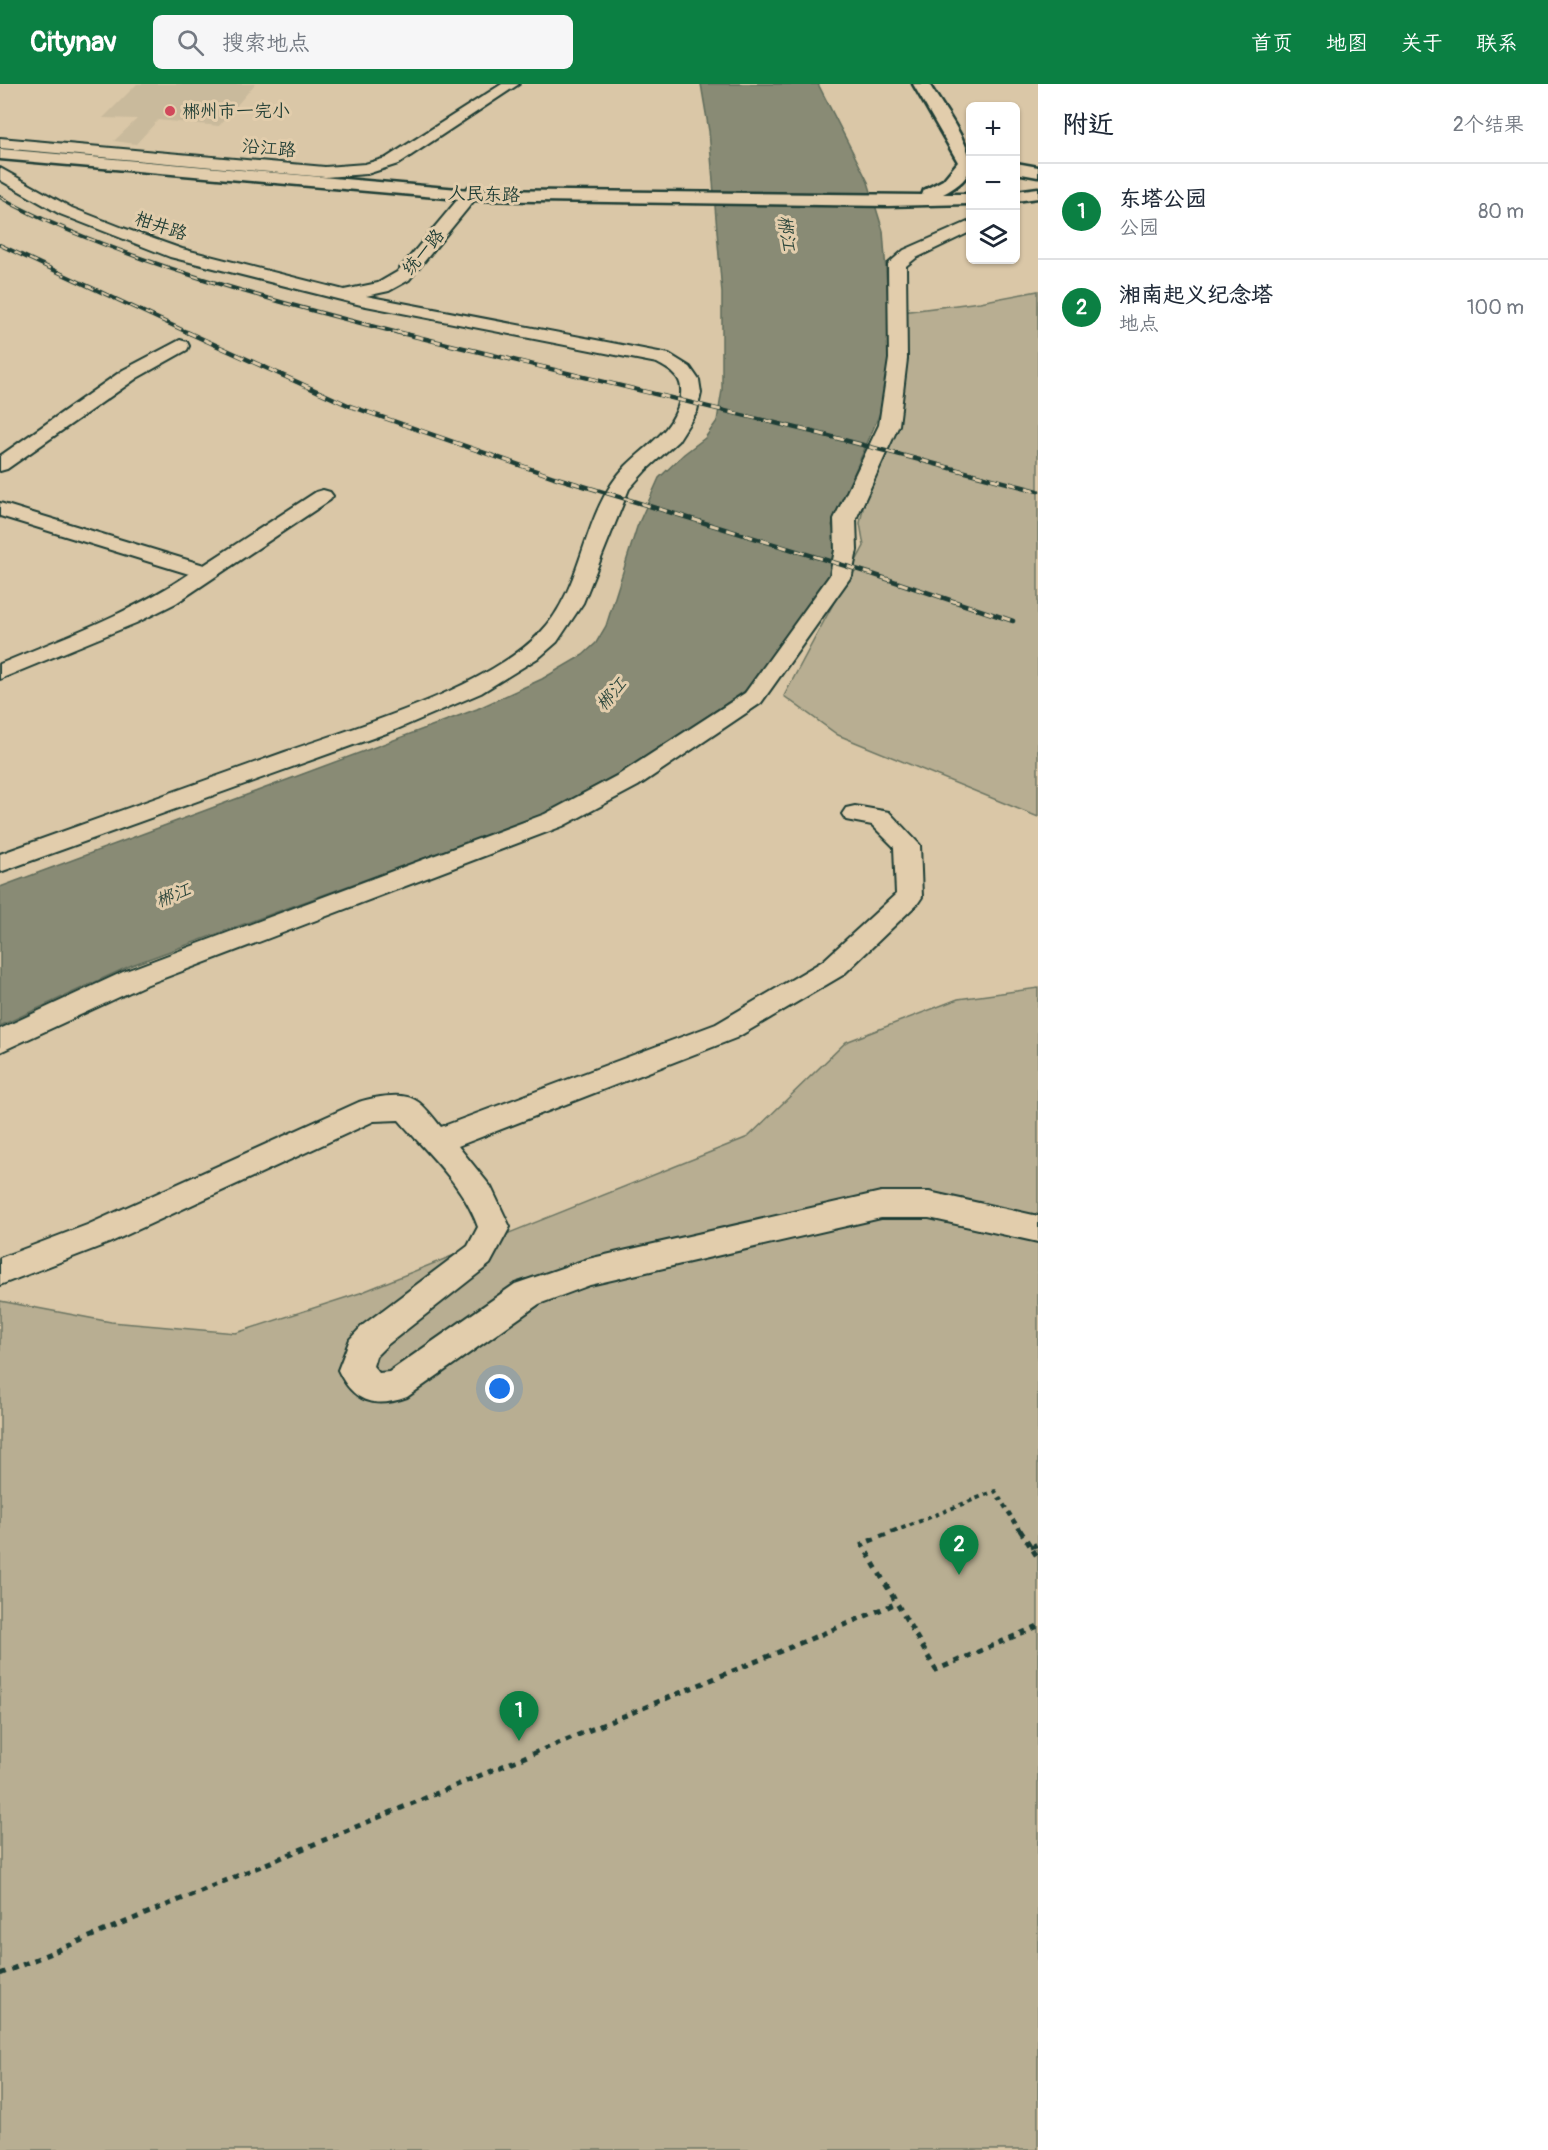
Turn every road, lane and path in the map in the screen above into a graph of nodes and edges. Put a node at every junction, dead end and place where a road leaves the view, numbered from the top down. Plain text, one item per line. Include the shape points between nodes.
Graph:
1 (512, 84) edge
2 (921, 84) edge
3 (0, 143) edge
4 (0, 147) edge
5 (0, 154) edge
6 (966, 158) edge
7 (966, 166) edge
8 (1020, 169) edge
9 (1038, 172) edge
10 (0, 173) edge
11 (1020, 179) edge
12 (1038, 184) edge
13 (1020, 187) edge
14 (1038, 193) edge
15 (930, 194) junction
16 (966, 194) edge
17 (470, 195) junction
18 (1020, 195) edge
19 (886, 198) junction
20 (966, 228) edge
21 (403, 276) junction
22 (321, 291) junction
23 (437, 316) junction
24 (180, 346) dead end
25 (0, 465) edge
26 (323, 496) dead end
27 (0, 509) edge
28 (207, 573) junction
29 (0, 672) edge
30 (855, 814) dead end
31 (0, 863) edge
32 (0, 1041) edge
33 (435, 1142) junction
34 (1038, 1229) edge
35 (0, 1272) edge
36 (1038, 1544) edge
37 (1031, 1547) junction
38 (1038, 1558) edge
39 (897, 1603) junction
40 (1038, 1626) edge
41 (0, 1974) edge

1 - 3 street, 沿江路 via 392,161 347,172
2 - 6 main road
4 - 17 main road, 人民东路
5 - 17 main road, 人民东路
7 - 15 main road via 949,184
8 - 9 main road
10 - 22 street, 柑井路 via 43,199 117,232 176,253
11 - 12 main road
12 - 13 main road
14 - 18 main road
15 - 16 main road, 人民东路
15 - 19 main road, 人民东路
16 - 19 main road, 人民东路
17 - 19 main road, 人民东路
17 - 21 street, 统一路
20 - 32 street via 897,264 898,359 889,425 845,519 846,550 841,575 753,698 628,780 554,820 133,979
21 - 22 street, 统一路 via 364,292
21 - 23 street via 398,287 402,298
22 - 23 street
23 - 31 street via 662,358 677,365 690,383 691,393 680,429 621,487 583,580 549,637 513,666 434,706
24 - 25 street via 104,391
26 - 28 street
27 - 28 street
28 - 29 street via 128,618
30 - 33 street via 880,818 907,845 909,897 833,968 726,1031
33 - 34 street via 482,1196 494,1227 479,1255 362,1349 355,1370 371,1388 395,1387 527,1294 588,1272 881,1205 929,1205
33 - 35 street via 406,1108 370,1110 98,1234
36 - 37 path
37 - 38 path
37 - 39 path via 994,1491 862,1544
39 - 40 path via 936,1670
39 - 41 path

